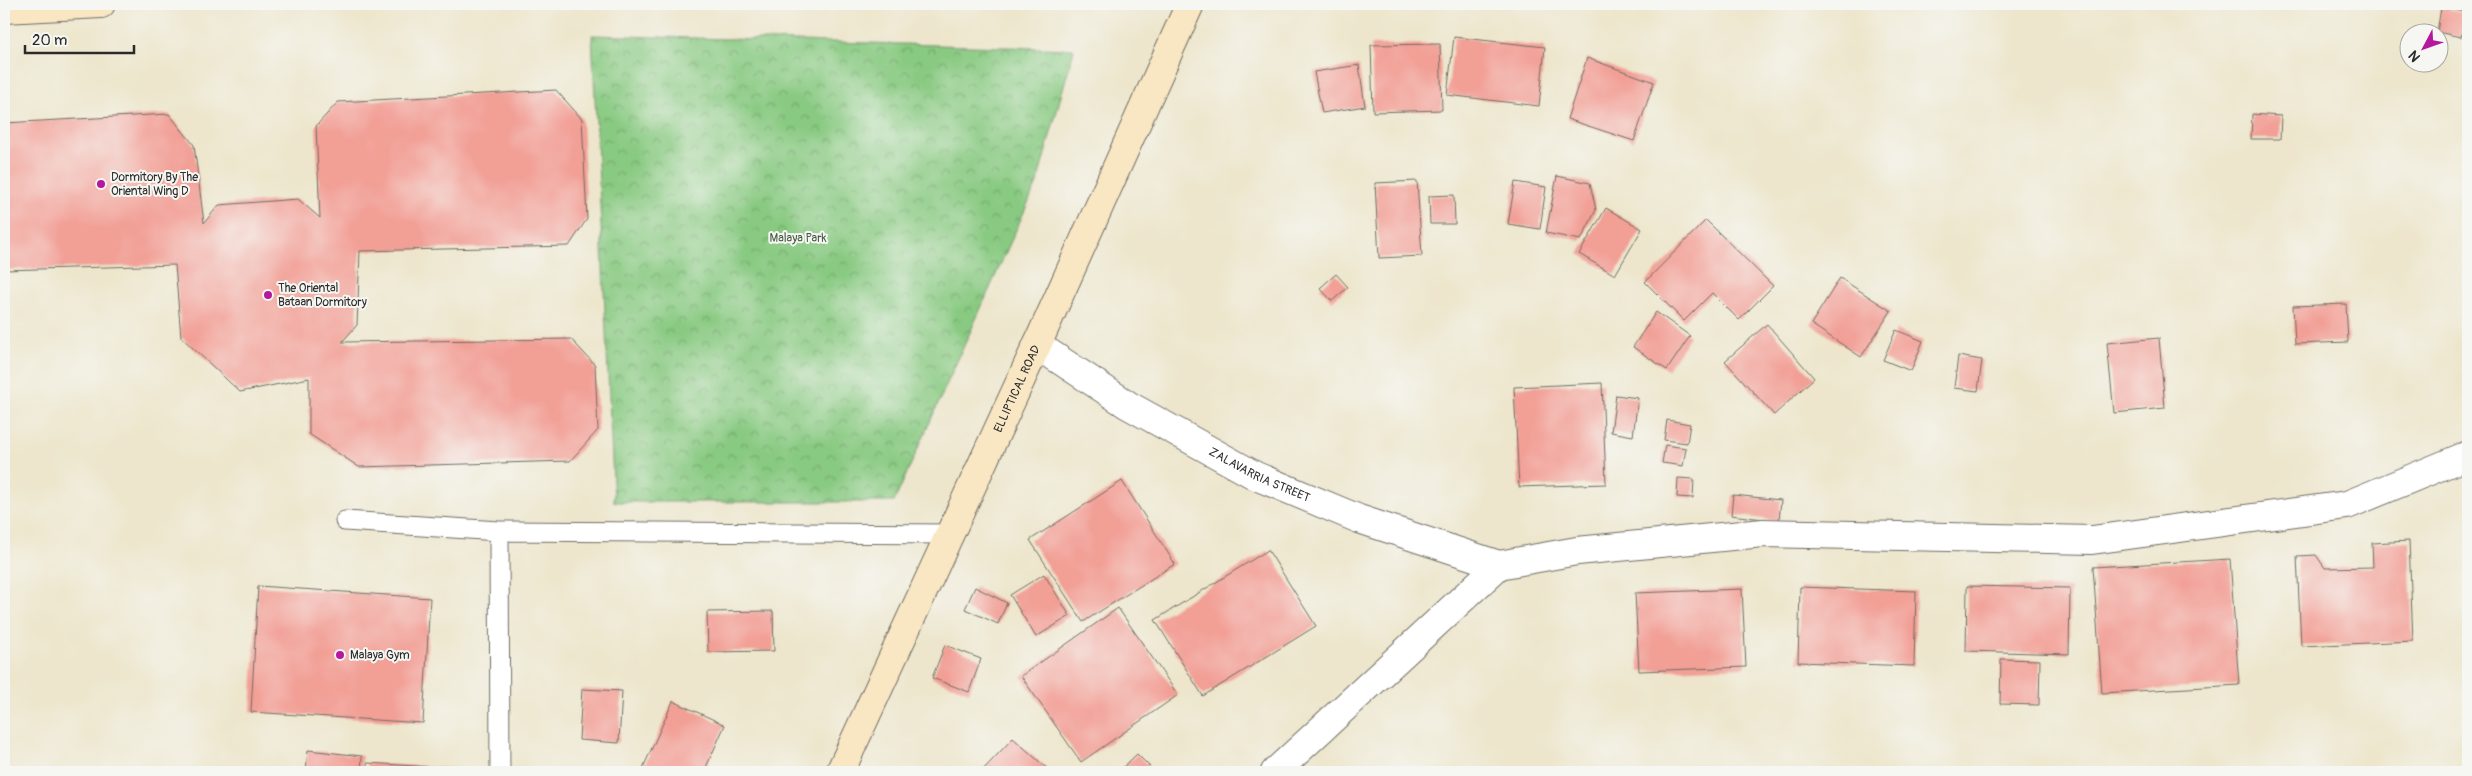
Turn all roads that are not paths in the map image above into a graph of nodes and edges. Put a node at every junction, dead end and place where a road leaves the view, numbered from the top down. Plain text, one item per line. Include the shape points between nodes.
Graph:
1 (101, 4) edge
2 (1190, 4) edge
3 (4, 9) edge
4 (1037, 345) junction
5 (2468, 455) edge
6 (345, 521) dead end
7 (498, 531) junction
8 (951, 534) junction
9 (1499, 565) junction
10 (500, 772) edge
11 (840, 772) edge
12 (1275, 772) edge

1 - 3 street
2 - 4 street, ELLIPTICAL ROAD
4 - 8 street, ELLIPTICAL ROAD
4 - 9 street, ZALAVARRIA STREET via 1128,405 1256,476 1359,519
5 - 9 street via 2347,505 2092,540 1763,533 1578,551
6 - 7 lane
7 - 8 lane
7 - 10 lane
8 - 11 street, ELLIPTICAL ROAD
9 - 12 street

